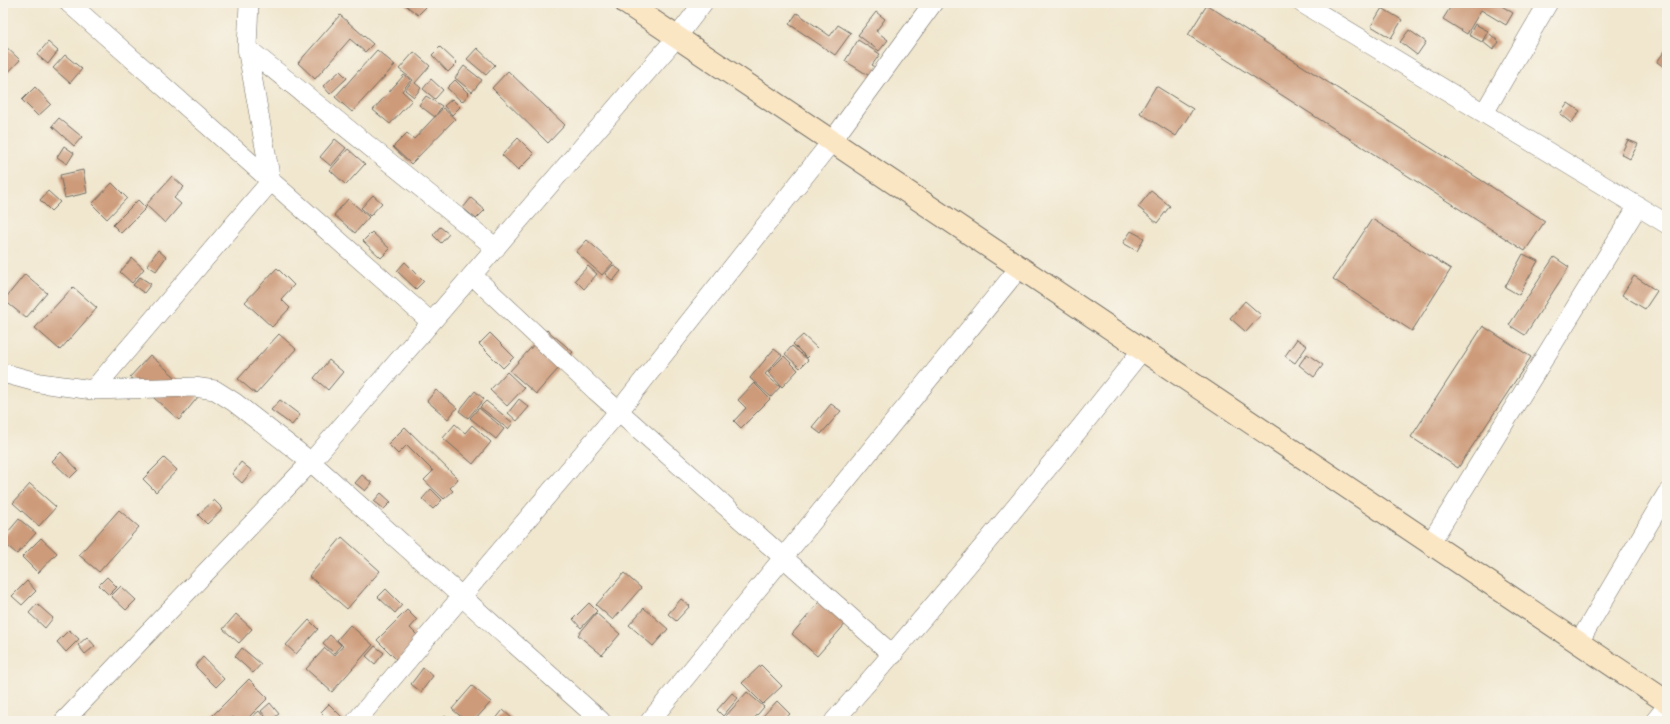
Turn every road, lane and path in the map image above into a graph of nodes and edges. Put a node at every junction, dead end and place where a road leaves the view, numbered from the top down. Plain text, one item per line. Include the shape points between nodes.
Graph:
1 (69, 3) edge
2 (249, 3) edge
3 (626, 3) edge
4 (703, 3) edge
5 (933, 3) edge
6 (1548, 3) edge
7 (1309, 5) edge
8 (677, 37) junction
9 (247, 48) junction
10 (1484, 113) junction
11 (832, 141) junction
12 (272, 181) junction
13 (1638, 206) junction
14 (1667, 224) edge
15 (496, 248) junction
16 (1020, 267) junction
17 (472, 275) junction
18 (431, 322) junction
19 (1142, 349) junction
20 (3, 373) edge
21 (93, 390) junction
22 (619, 411) junction
23 (310, 462) junction
24 (1667, 493) edge
25 (1430, 542) junction
26 (784, 558) junction
27 (462, 598) junction
28 (1579, 642) junction
29 (893, 654) junction
30 (1667, 702) edge
31 (1667, 706) edge
32 (64, 721) edge
33 (356, 721) edge
34 (601, 721) edge
35 (650, 721) edge
36 (834, 721) edge
37 (1654, 721) edge

1 - 12 street
2 - 9 street
3 - 8 main road
4 - 8 street
5 - 11 street
6 - 10 street
7 - 10 street
8 - 11 main road
8 - 15 street
9 - 12 street
9 - 15 street
10 - 13 street
11 - 16 main road
11 - 22 street
12 - 18 street
12 - 21 street
13 - 14 street
13 - 25 street
15 - 17 street
16 - 19 main road
16 - 26 street
17 - 18 street
17 - 22 street
18 - 23 street
19 - 25 main road
19 - 29 street via 1062,451
20 - 21 street via 40,383
21 - 23 street via 194,387 215,390
22 - 26 street
22 - 27 street
23 - 27 street
23 - 32 street
24 - 28 street
25 - 28 main road
26 - 29 street
26 - 35 street
27 - 33 street
27 - 34 street
28 - 30 main road
29 - 36 street
31 - 37 street

